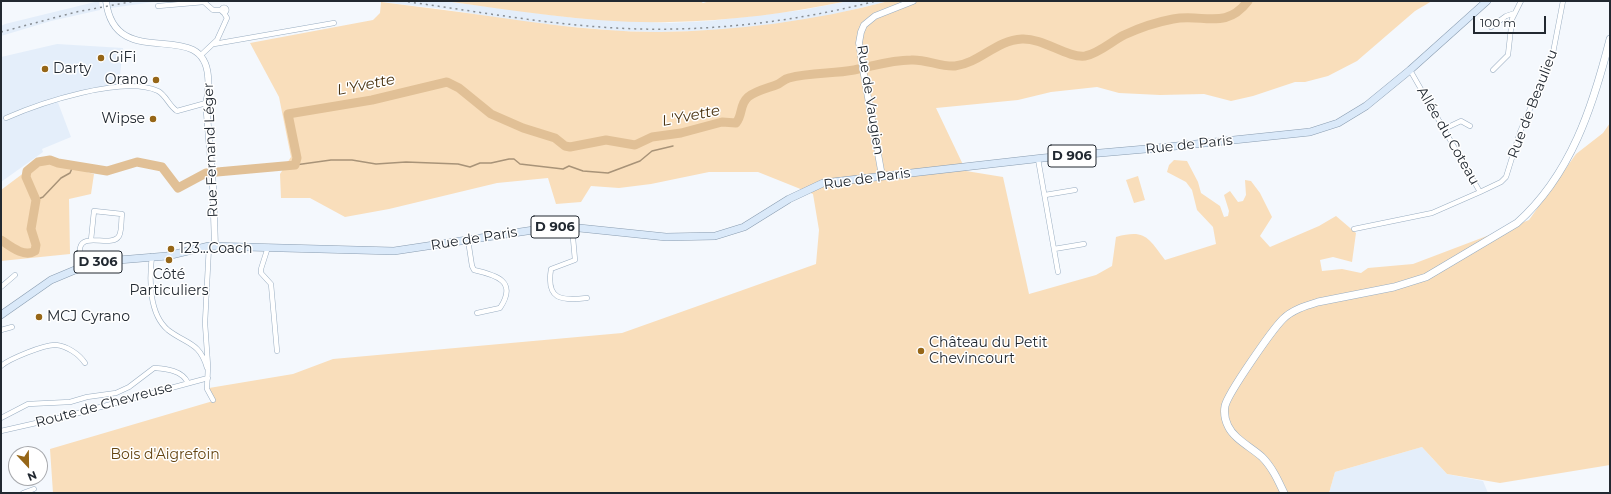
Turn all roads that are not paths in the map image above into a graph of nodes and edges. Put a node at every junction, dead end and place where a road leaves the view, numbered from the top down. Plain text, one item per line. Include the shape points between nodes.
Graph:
1 (106, 1) edge
2 (913, 1) edge
3 (1487, 1) edge
4 (1521, 1) edge
5 (1563, 1) edge
6 (158, 6) dead end
7 (1515, 13) junction
8 (334, 24) dead end
9 (1491, 27) dead end
10 (1610, 39) edge
11 (214, 44) junction
12 (201, 55) junction
13 (1410, 70) junction
14 (1493, 70) dead end
15 (206, 103) junction
16 (6, 118) dead end
17 (1470, 126) dead end
18 (1444, 129) junction
19 (1038, 159) junction
20 (882, 176) junction
21 (1075, 190) dead end
22 (1480, 192) junction
23 (1045, 195) junction
24 (572, 227) junction
25 (1354, 229) dead end
26 (91, 240) junction
27 (468, 240) junction
28 (1084, 244) dead end
29 (212, 246) junction
30 (268, 247) junction
31 (1054, 249) junction
32 (152, 256) junction
33 (81, 267) junction
34 (1058, 272) dead end
35 (15, 275) dead end
36 (1, 287) edge
37 (587, 298) dead end
38 (477, 313) dead end
39 (1, 315) edge
40 (12, 327) dead end
41 (1, 330) edge
42 (277, 351) dead end
43 (85, 363) dead end
44 (1, 366) edge
45 (206, 377) junction
46 (188, 383) junction
47 (213, 400) dead end
48 (1, 418) edge
49 (1, 431) edge
50 (34, 490) dead end
51 (23, 493) edge
52 (1284, 493) edge

1 - 12 street via 112,22 131,40 182,45
2 - 20 street, Rue de Vaugien via 876,16 864,25 859,43
3 - 13 main road, Rue de Paris / D 906
4 - 7 street
5 - 22 street, Rue de Beaulieu via 1552,58 1520,132 1506,177
6 - 11 street via 204,2 213,10 223,11 227,18
7 - 9 street
7 - 14 street via 1508,55
8 - 11 street
10 - 52 main road via 1598,85 1574,150 1553,183 1517,223 1426,277 1394,287 1306,306 1283,319 1270,334 1227,400 1224,413 1232,432 1271,467
11 - 12 street
12 - 15 street, Rue Fernand Léger via 207,69 209,94
13 - 18 street, Allée du Coteau
13 - 19 main road, Rue de Paris / D 906 via 1353,115 1310,132
15 - 16 street via 177,111 159,92 120,87 36,105
15 - 29 street, Rue Fernand Léger via 214,186
17 - 18 street via 1461,121
18 - 22 street, Allée du Coteau
19 - 20 main road, Rue de Paris / D 906
19 - 23 street
20 - 24 main road, Rue de Paris / D 906 via 824,183 794,196 744,227 715,236 666,237
21 - 23 street
22 - 25 street, Allée du Coteau via 1432,213
23 - 31 street
24 - 27 main road, Rue de Paris / D 906 via 542,228
24 - 37 street via 575,260 550,269 549,283 554,294 561,299
26 - 26 street via 108,241 118,238 122,214 94,211
26 - 33 street via 82,243 80,247
27 - 30 main road, Rue de Paris / D 906 via 394,251
27 - 38 street via 474,270 500,277 507,292 500,308
28 - 31 street
29 - 30 main road, Rue de Paris / D 906
29 - 32 main road, D 306 via 166,256
29 - 45 street via 206,323
30 - 42 street via 261,273 271,284
31 - 34 street
32 - 33 main road, D 306 via 94,262
32 - 45 street via 155,314 168,330 193,344 200,351
33 - 39 main road, D 306 via 51,280
35 - 36 street
40 - 41 street
43 - 44 street via 68,349 52,345 23,354
45 - 46 street, Route de Chevreuse
45 - 47 street via 207,389
46 - 48 street via 186,378 168,369 154,368 129,387 116,393 70,402 28,404
46 - 49 street, Route de Chevreuse
50 - 51 street

